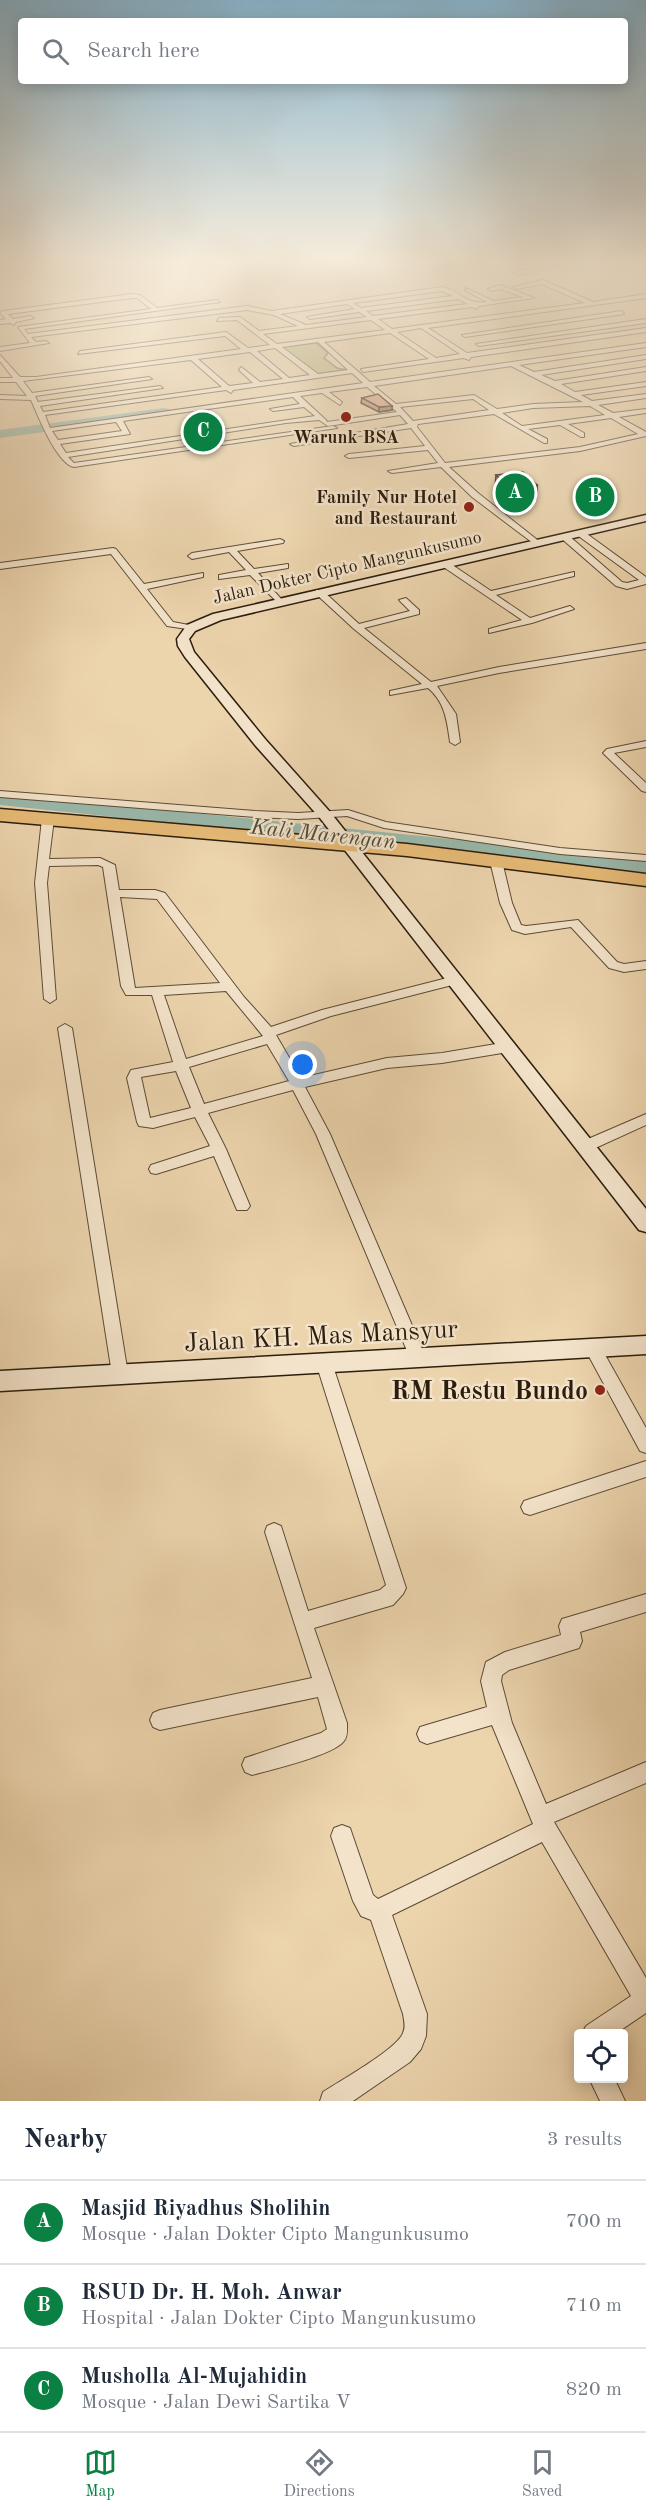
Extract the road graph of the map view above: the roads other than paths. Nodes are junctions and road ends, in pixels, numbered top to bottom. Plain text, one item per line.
1 (2, 359) edge
2 (185, 359) edge
3 (194, 359) edge
4 (261, 359) edge
5 (293, 359) edge
6 (342, 359) edge
7 (348, 359) edge
8 (442, 359) edge
9 (470, 359) edge
10 (531, 359) edge
11 (550, 359) edge
12 (636, 359) edge
13 (435, 360) joint
14 (631, 360) junction
15 (512, 364) junction
16 (135, 366) junction
17 (482, 367) junction
18 (646, 368) edge
19 (242, 369) dead end
20 (363, 370) junction
21 (354, 371) junction
22 (625, 373) junction
23 (532, 375) junction
24 (316, 376) junction
25 (149, 379) junction
26 (0, 380) edge
27 (21, 380) junction
28 (288, 380) junction
29 (371, 382) junction
30 (555, 383) junction
31 (646, 383) edge
32 (259, 384) junction
33 (160, 388) junction
34 (228, 389) junction
35 (323, 391) junction
36 (574, 394) junction
37 (294, 395) junction
38 (646, 396) edge
39 (0, 397) edge
40 (167, 397) junction
41 (33, 399) junction
42 (263, 399) junction
43 (236, 401) junction
44 (340, 403) dead end
45 (591, 404) junction
46 (305, 405) junction
47 (200, 409) junction
48 (273, 409) junction
49 (399, 409) junction
50 (178, 410) junction
51 (241, 411) dead end
52 (646, 411) edge
53 (495, 412) junction
54 (40, 414) junction
55 (150, 416) junction
56 (208, 416) dead end
57 (611, 416) junction
58 (249, 418) dead end
59 (320, 418) junction
60 (118, 420) junction
61 (286, 421) junction
62 (561, 422) junction
63 (158, 423) dead end
64 (217, 423) dead end
65 (414, 424) junction
66 (257, 425) junction
67 (330, 426) junction
68 (47, 428) junction
69 (521, 428) junction
70 (165, 430) dead end
71 (225, 430) junction
72 (127, 432) junction
73 (645, 434) edge
74 (580, 435) dead end
75 (345, 436) junction
76 (173, 438) junction
77 (56, 441) junction
78 (236, 441) junction
79 (544, 441) dead end
80 (136, 443) junction
81 (294, 444) dead end
82 (207, 445) junction
83 (431, 447) junction
84 (174, 450) junction
85 (146, 454) junction
86 (214, 454) dead end
87 (63, 455) junction
88 (349, 456) dead end
89 (183, 458) dead end
90 (152, 462) dead end
91 (443, 464) junction
92 (392, 471) dead end
93 (646, 518) edge
94 (580, 533) junction
95 (565, 537) junction
96 (280, 541) dead end
97 (537, 544) junction
98 (231, 549) junction
99 (192, 556) dead end
100 (446, 564) junction
101 (0, 566) edge
102 (285, 566) dead end
103 (251, 572) junction
104 (571, 574) dead end
105 (200, 575) dead end
106 (222, 577) dead end
107 (143, 587) junction
108 (319, 592) junction
109 (489, 594) junction
110 (403, 600) dead end
111 (279, 601) junction
112 (570, 609) dead end
113 (529, 621) junction
114 (357, 627) junction
115 (190, 628) junction
116 (492, 631) dead end
117 (646, 646) edge
118 (427, 684) junction
119 (393, 693) dead end
120 (454, 742) dead end
121 (646, 744) edge
122 (646, 789) edge
123 (0, 794) edge
124 (0, 815) edge
125 (327, 817) junction
126 (48, 819) junction
127 (345, 840) junction
128 (646, 858) edge
129 (495, 861) junction
130 (43, 863) junction
131 (646, 880) edge
132 (113, 893) junction
133 (646, 965) edge
134 (455, 980) junction
135 (230, 987) junction
136 (157, 992) junction
137 (50, 999) dead end
138 (65, 1028) dead end
139 (270, 1035) junction
140 (508, 1047) junction
141 (181, 1065) junction
142 (297, 1084) junction
143 (199, 1110) junction
144 (646, 1119) edge
145 (586, 1146) junction
146 (219, 1149) junction
147 (156, 1168) dead end
148 (242, 1206) dead end
149 (646, 1224) edge
150 (646, 1345) edge
151 (593, 1348) junction
152 (418, 1358) junction
153 (324, 1363) junction
154 (120, 1374) junction
155 (0, 1381) edge
156 (646, 1445) edge
157 (646, 1469) edge
158 (530, 1507) dead end
159 (274, 1532) dead end
160 (646, 1602) edge
161 (302, 1622) junction
162 (323, 1686) junction
163 (497, 1714) junction
164 (159, 1720) dead end
165 (427, 1734) dead end
166 (252, 1765) dead end
167 (646, 1772) edge
168 (544, 1823) junction
169 (342, 1836) dead end
170 (379, 1910) junction
171 (646, 1999) edge
172 (601, 2029) edge
173 (603, 2083) edge
174 (332, 2101) edge
175 (613, 2101) edge

1 - 27 street
2 - 16 street
3 - 34 street
4 - 28 street
5 - 24 street
6 - 21 street
7 - 20 street
8 - 13 street
9 - 17 street
10 - 17 street
11 - 15 street
12 - 14 street
13 - 20 street
14 - 18 street
14 - 23 street
15 - 17 street
15 - 23 street
16 - 25 street
16 - 27 street
17 - 29 street
18 - 22 street
19 - 32 street
20 - 29 street
21 - 24 street
21 - 29 street
22 - 30 street
22 - 31 street
23 - 30 street
24 - 28 street
25 - 33 street
25 - 41 street
26 - 27 street
27 - 41 street
28 - 32 street
29 - 35 street
29 - 43 street
29 - 49 street
30 - 36 street
31 - 36 street
32 - 34 street
33 - 40 street
33 - 41 street
34 - 40 street
34 - 43 street
35 - 37 street
35 - 44 street
36 - 45 street
37 - 42 street
37 - 46 street
38 - 45 street
39 - 41 street
40 - 50 street
40 - 54 street
41 - 54 street
42 - 43 street
42 - 48 street
43 - 47 street
43 - 50 street
43 - 51 street
45 - 53 street
45 - 57 street
46 - 48 street
46 - 59 street
47 - 50 street
47 - 56 street
48 - 61 street
49 - 53 street
49 - 65 street
49 - 67 street
50 - 55 street
50 - 68 street
52 - 57 street
53 - 65 street
53 - 69 street
54 - 68 street
55 - 60 street
55 - 63 street
57 - 62 street
57 - 73 street
58 - 66 street
59 - 61 street
59 - 67 street
60 - 68 street
60 - 72 street
61 - 66 street
62 - 69 street
62 - 74 street
64 - 71 street
65 - 75 street
65 - 83 street
66 - 71 street
67 - 75 street
67 - 78 street
68 - 77 street
69 - 79 street
70 - 76 street
71 - 76 street
71 - 78 street
72 - 77 street
72 - 80 street
73 - 91 street
75 - 81 street
76 - 80 street
77 - 87 street
78 - 82 street
80 - 85 street
80 - 87 street
82 - 84 street
82 - 86 street
83 - 88 street
83 - 91 street
84 - 85 street
84 - 89 street
85 - 87 street
85 - 90 street
91 - 92 street
91 - 97 street
93 - 94 street, Jalan Dokter Cipto Mangunkusumo
94 - 95 street, Jalan Dokter Cipto Mangunkusumo
94 - 95 street
95 - 97 street, Jalan Dokter Cipto Mangunkusumo
96 - 98 street
97 - 100 street, Jalan Dokter Cipto Mangunkusumo
98 - 99 street
98 - 103 street
100 - 108 street, Jalan Dokter Cipto Mangunkusumo
100 - 109 street
101 - 107 street
102 - 103 street
103 - 106 street
103 - 111 street
104 - 109 street
105 - 107 street
107 - 115 street
108 - 111 street, Jalan Dokter Cipto Mangunkusumo
108 - 114 street
109 - 113 street
110 - 114 street
111 - 115 street, Jalan Dokter Cipto Mangunkusumo
112 - 113 street
113 - 116 street
114 - 118 street
115 - 125 street
117 - 118 street
118 - 119 street
118 - 120 street
121 - 122 street
123 - 125 street
124 - 126 highway
125 - 127 street
125 - 128 street
126 - 127 highway
126 - 130 street
127 - 129 highway
127 - 134 street
129 - 131 highway
129 - 133 street
130 - 132 street
130 - 137 street
132 - 135 street
132 - 136 street
134 - 139 street
134 - 140 street
135 - 136 street
135 - 139 street
136 - 141 street
138 - 154 street
139 - 141 street
139 - 142 street
140 - 142 street
140 - 145 street
141 - 143 street
141 - 143 street
142 - 143 street
142 - 152 street
143 - 146 street
144 - 145 street
145 - 149 street
146 - 147 street
146 - 148 street
150 - 151 street, Jalan KH. Mas Mansyur
151 - 152 street, Jalan KH. Mas Mansyur
151 - 156 street
152 - 153 street, Jalan KH. Mas Mansyur
153 - 154 street, Jalan KH. Mas Mansyur
153 - 161 street
154 - 155 street, Jalan KH. Mas Mansyur
157 - 158 street
159 - 161 street
160 - 163 street
161 - 162 street
162 - 164 street
162 - 166 street
163 - 165 street
163 - 168 street
167 - 168 street
168 - 170 street
168 - 171 street
169 - 170 street
170 - 174 street
171 - 172 street
173 - 175 street

